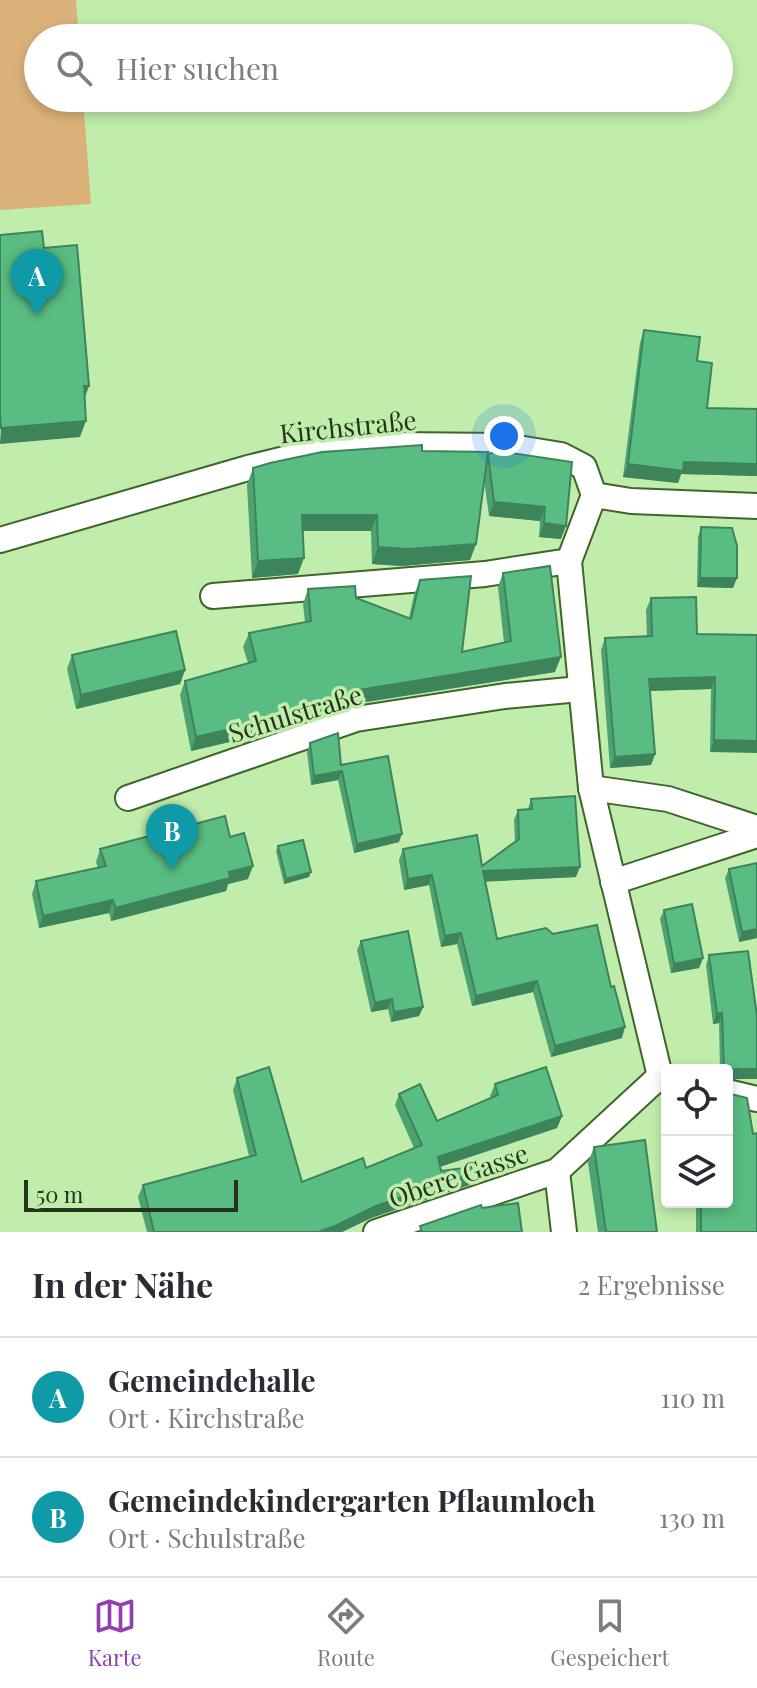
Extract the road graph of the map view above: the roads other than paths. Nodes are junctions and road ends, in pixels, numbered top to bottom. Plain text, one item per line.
1 (594, 495) junction
2 (757, 506) edge
3 (0, 540) edge
4 (569, 561) junction
5 (213, 596) dead end
6 (580, 689) junction
7 (591, 788) junction
8 (128, 798) dead end
9 (757, 828) edge
10 (757, 835) edge
11 (613, 882) junction
12 (661, 1066) edge
13 (661, 1080) edge
14 (733, 1093) edge
15 (757, 1099) edge
16 (557, 1171) junction
17 (376, 1232) edge
18 (564, 1232) edge

1 - 2 street
1 - 3 street, Kirchstraße
1 - 4 street
4 - 5 street
4 - 6 street
6 - 7 street
6 - 8 street, Schulstraße
7 - 9 street
7 - 11 street
10 - 11 street
11 - 12 street
13 - 16 street, Obere Gasse
14 - 15 street
16 - 17 street, Obere Gasse
16 - 18 street, Obere Gasse

